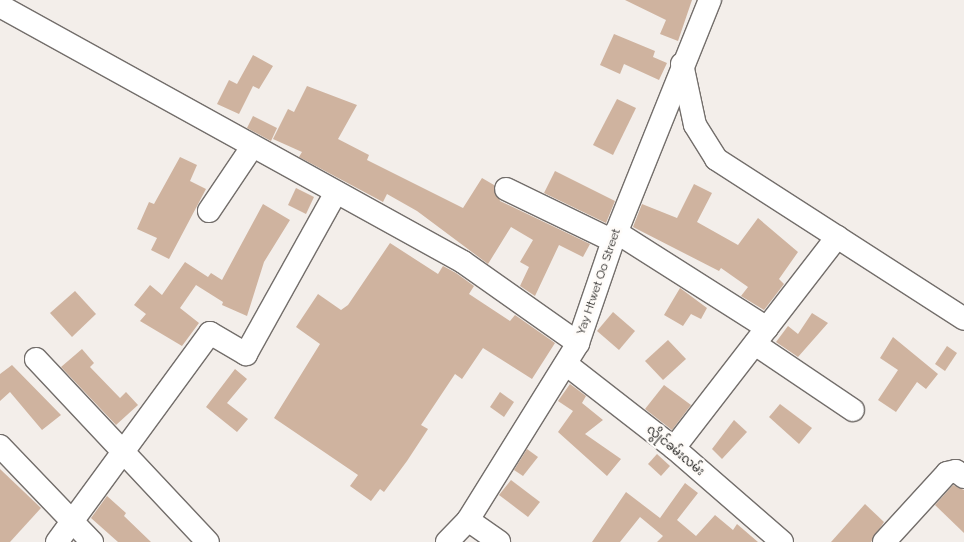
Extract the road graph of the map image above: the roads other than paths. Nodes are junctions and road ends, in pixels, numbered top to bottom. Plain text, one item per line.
1 (710, 0) edge
2 (0, 6) edge
3 (682, 64) junction
4 (252, 147) junction
5 (506, 188) dead end
6 (336, 192) junction
7 (210, 211) dead end
8 (615, 236) junction
9 (837, 237) junction
10 (964, 319) edge
11 (761, 336) junction
12 (578, 343) junction
13 (36, 359) dead end
14 (566, 364) junction
15 (853, 410) dead end
16 (0, 446) edge
17 (674, 448) junction
18 (124, 453) junction
19 (964, 477) edge
20 (468, 520) junction
21 (72, 521) junction
22 (57, 542) edge
23 (92, 542) edge
24 (208, 542) edge
25 (447, 542) edge
26 (499, 542) edge
27 (782, 542) edge
28 (884, 542) edge

1 - 3 street, Yay Htwet Oo Street
2 - 4 street
3 - 8 street, Yay Htwet Oo Street
3 - 9 street
4 - 6 street
4 - 7 street
5 - 8 street
6 - 12 street
6 - 18 street
8 - 11 street
8 - 12 street, Yay Htwet Oo Street
9 - 10 street
9 - 11 street
11 - 15 street
11 - 17 street
12 - 14 street, Yay Htwet Oo Street
13 - 18 street
14 - 17 street, လွိုင်ခမ်းလမ်း
14 - 20 street, Yay Htwet Oo Street
16 - 21 street
17 - 27 street, လွိုင်ခမ်းလမ်း
18 - 21 street
18 - 24 street
19 - 28 street
20 - 25 street, Yay Htwet Oo Street
20 - 26 street
21 - 22 street
21 - 23 street

